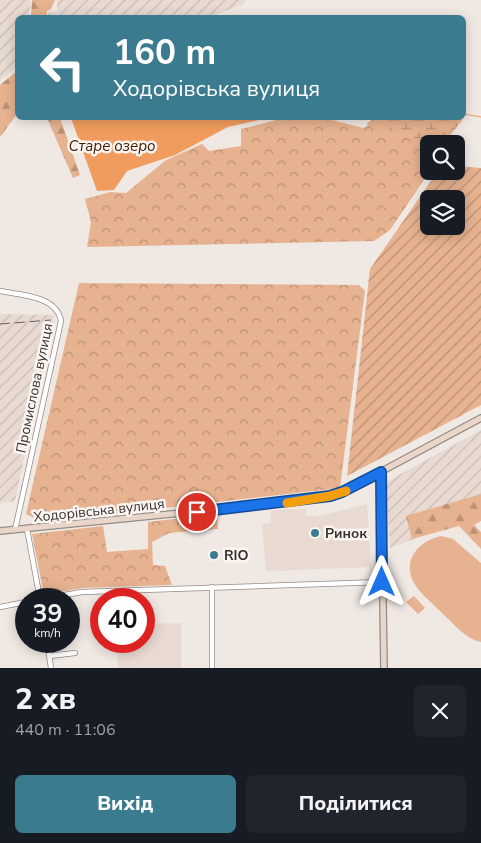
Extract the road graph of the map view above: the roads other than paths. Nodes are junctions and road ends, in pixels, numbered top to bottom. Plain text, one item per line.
1 (0, 291) edge
2 (481, 418) edge
3 (381, 472) junction
4 (15, 530) junction
5 (27, 530) junction
6 (0, 531) edge
7 (382, 582) junction
8 (39, 588) edge
9 (212, 588) junction
10 (80, 592) edge
11 (15, 604) edge
12 (0, 607) edge
13 (49, 653) edge
14 (75, 653) dead end
15 (49, 656) junction
16 (51, 668) edge
17 (212, 668) edge
18 (384, 668) edge

1 - 4 street, Промислова вулиця
2 - 3 main road, Ходорівська вулиця
3 - 5 main road, Ходорівська вулиця
3 - 7 main road
4 - 5 main road, Ходорівська вулиця
4 - 6 main road, Ходорівська вулиця
5 - 8 street
7 - 9 street
7 - 18 main road
9 - 10 street
9 - 17 street
11 - 12 street
13 - 15 street
14 - 15 street
15 - 16 street

